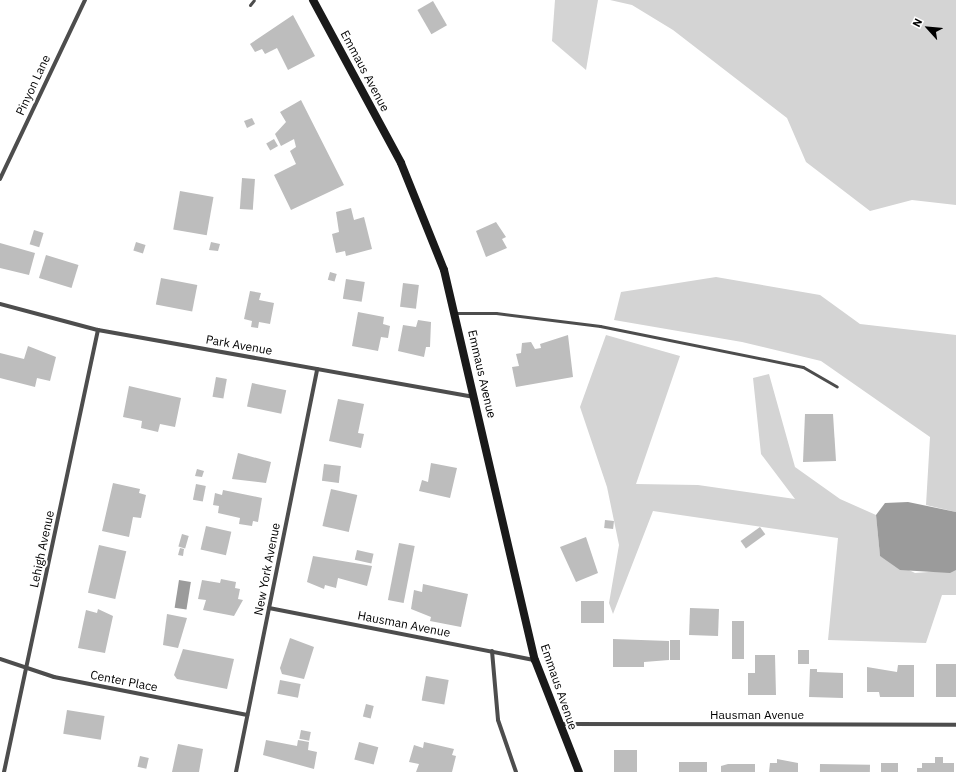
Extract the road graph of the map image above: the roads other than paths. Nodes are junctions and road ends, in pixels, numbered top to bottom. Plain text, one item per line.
1 (84, 0) edge
2 (254, 0) edge
3 (313, 0) edge
4 (250, 5) dead end
5 (0, 179) edge
6 (0, 304) edge
7 (456, 313) junction
8 (98, 330) junction
9 (317, 369) junction
10 (837, 387) dead end
11 (476, 397) junction
12 (269, 608) junction
13 (492, 651) junction
14 (0, 658) edge
15 (535, 660) junction
16 (27, 668) junction
17 (247, 715) junction
18 (557, 724) junction
19 (956, 725) edge
20 (4, 772) edge
21 (236, 772) edge
22 (516, 772) edge
23 (579, 772) edge

1 - 5 street, Pinyon Lane
2 - 4 lane
3 - 7 main road, Emmaus Avenue
6 - 8 street, Park Avenue
7 - 10 lane
7 - 11 main road, Emmaus Avenue
8 - 9 street, Park Avenue
8 - 16 street, Lehigh Avenue
9 - 11 street, Park Avenue
9 - 12 street, New York Avenue
11 - 15 main road, Emmaus Avenue
12 - 13 street, Hausman Avenue
12 - 17 street, New York Avenue
13 - 15 street, Hausman Avenue
13 - 22 street
14 - 16 street, Center Place
15 - 18 main road, Emmaus Avenue
16 - 17 street, Center Place
16 - 20 street, Lehigh Avenue
17 - 21 street, New York Avenue
18 - 19 street, Hausman Avenue
18 - 23 main road, Emmaus Avenue

